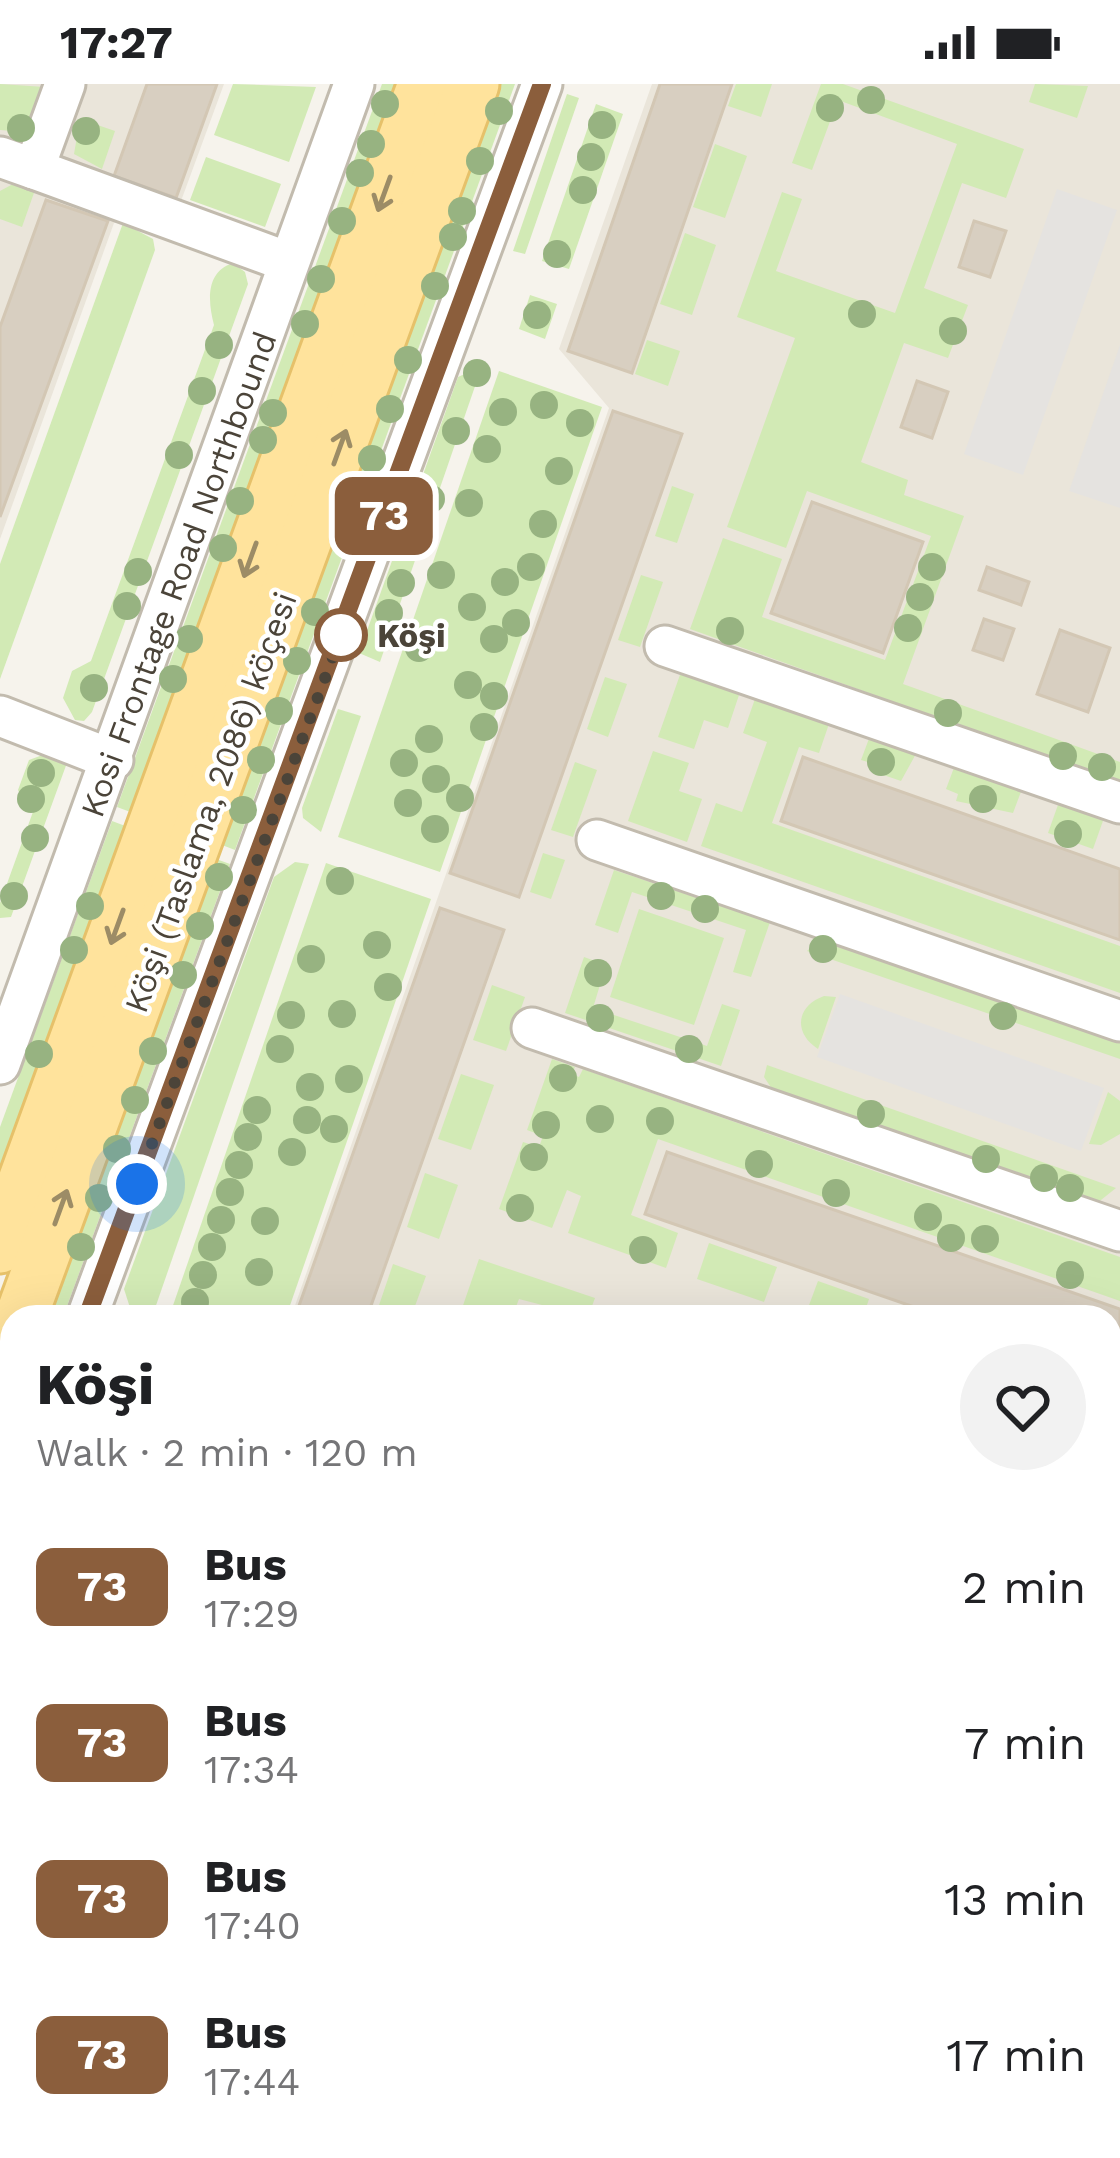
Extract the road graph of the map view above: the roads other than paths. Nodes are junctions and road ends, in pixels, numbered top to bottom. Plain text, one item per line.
1 (65, 84) edge
2 (354, 84) edge
3 (424, 84) edge
4 (472, 84) edge
5 (542, 84) edge
6 (17, 163) edge
7 (289, 262) junction
8 (665, 646) dead end
9 (0, 716) edge
10 (113, 760) junction
11 (1120, 803) edge
12 (597, 840) dead end
13 (1120, 1021) edge
14 (532, 1028) dead end
15 (0, 1064) edge
16 (1120, 1231) edge
17 (0, 1247) edge
18 (25, 1305) edge
19 (91, 1305) edge

1 - 6 street
2 - 7 street, Kosi Frontage Road Northbound
3 -> 17 main road, Köşi (Taslama, 2086) köçesi
18 -> 4 main road, Köşi (Taslama, 2086) köçesi
5 - 19 street
6 - 7 street
7 - 10 street, Kosi Frontage Road Northbound
8 - 11 street
9 - 10 street
10 - 15 street, Kosi Frontage Road Northbound
12 - 13 street
14 - 16 street

